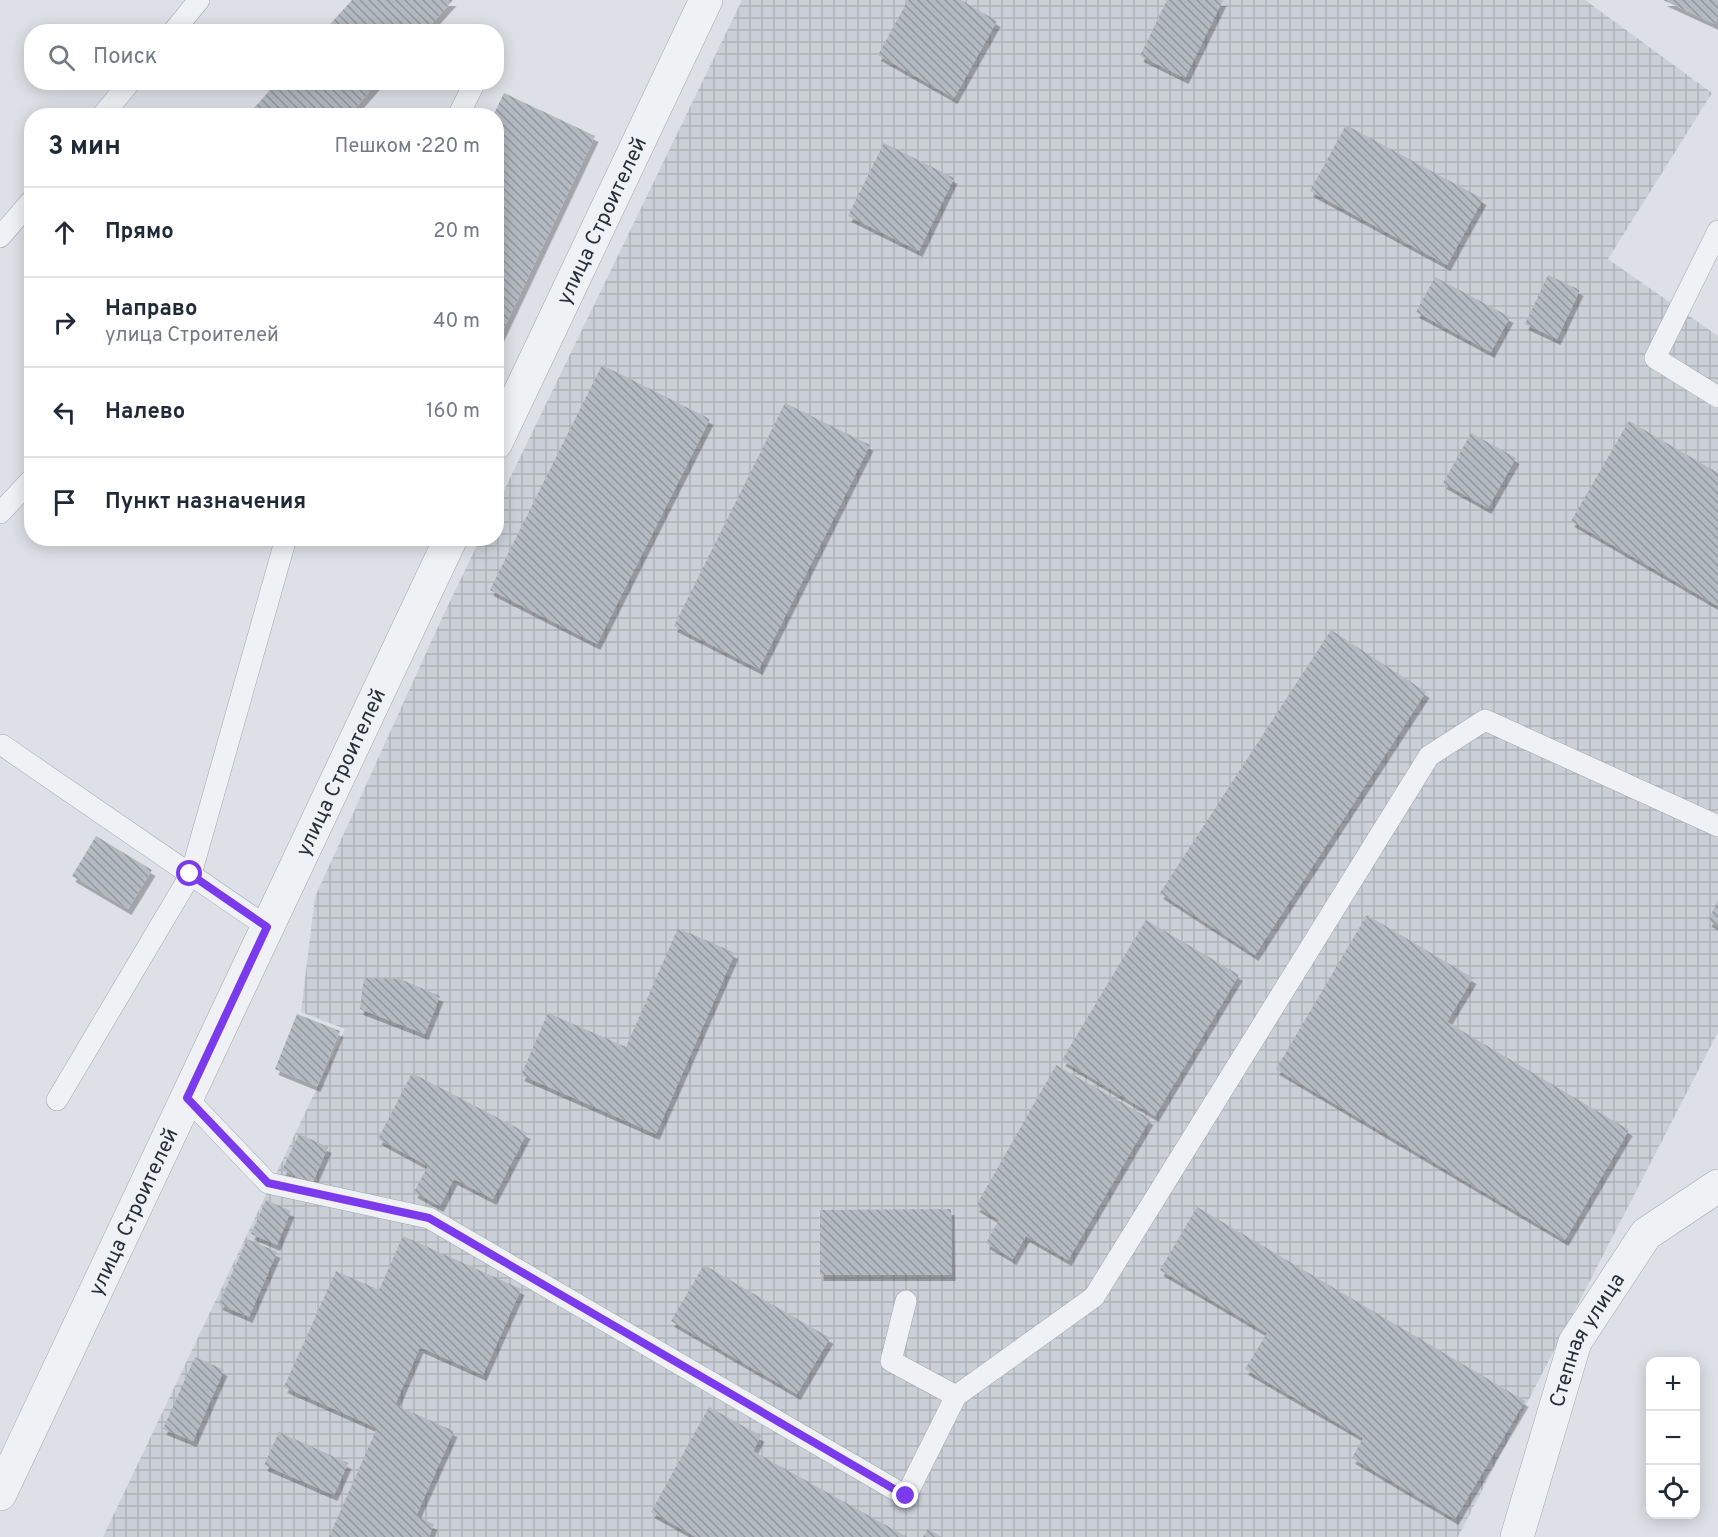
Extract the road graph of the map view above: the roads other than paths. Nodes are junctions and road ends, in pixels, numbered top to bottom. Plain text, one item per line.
1 (199, 0) edge
2 (706, 0) edge
3 (180, 24) edge
4 (123, 90) edge
5 (471, 90) edge
6 (109, 108) edge
7 (462, 108) edge
8 (24, 209) edge
9 (1718, 231) edge
10 (0, 237) edge
11 (1718, 398) edge
12 (504, 426) edge
13 (24, 488) edge
14 (0, 513) edge
15 (284, 546) edge
16 (447, 546) edge
17 (2, 745) dead end
18 (1718, 826) edge
19 (190, 874) junction
20 (267, 927) junction
21 (187, 1098) junction
22 (57, 1100) dead end
23 (1717, 1188) edge
24 (906, 1301) dead end
25 (956, 1396) junction
26 (0, 1494) edge
27 (1518, 1537) edge

1 - 3 lane
2 - 12 street, улица Строителей
4 - 6 lane
5 - 7 lane
8 - 10 lane
9 - 11 lane
13 - 14 lane
15 - 19 lane
16 - 20 street, улица Строителей
17 - 19 lane
18 - 25 lane
19 - 20 lane
19 - 22 lane
20 - 21 street, улица Строителей
21 - 25 lane
21 - 26 street, улица Строителей
23 - 27 street, Степная улица
24 - 25 lane

